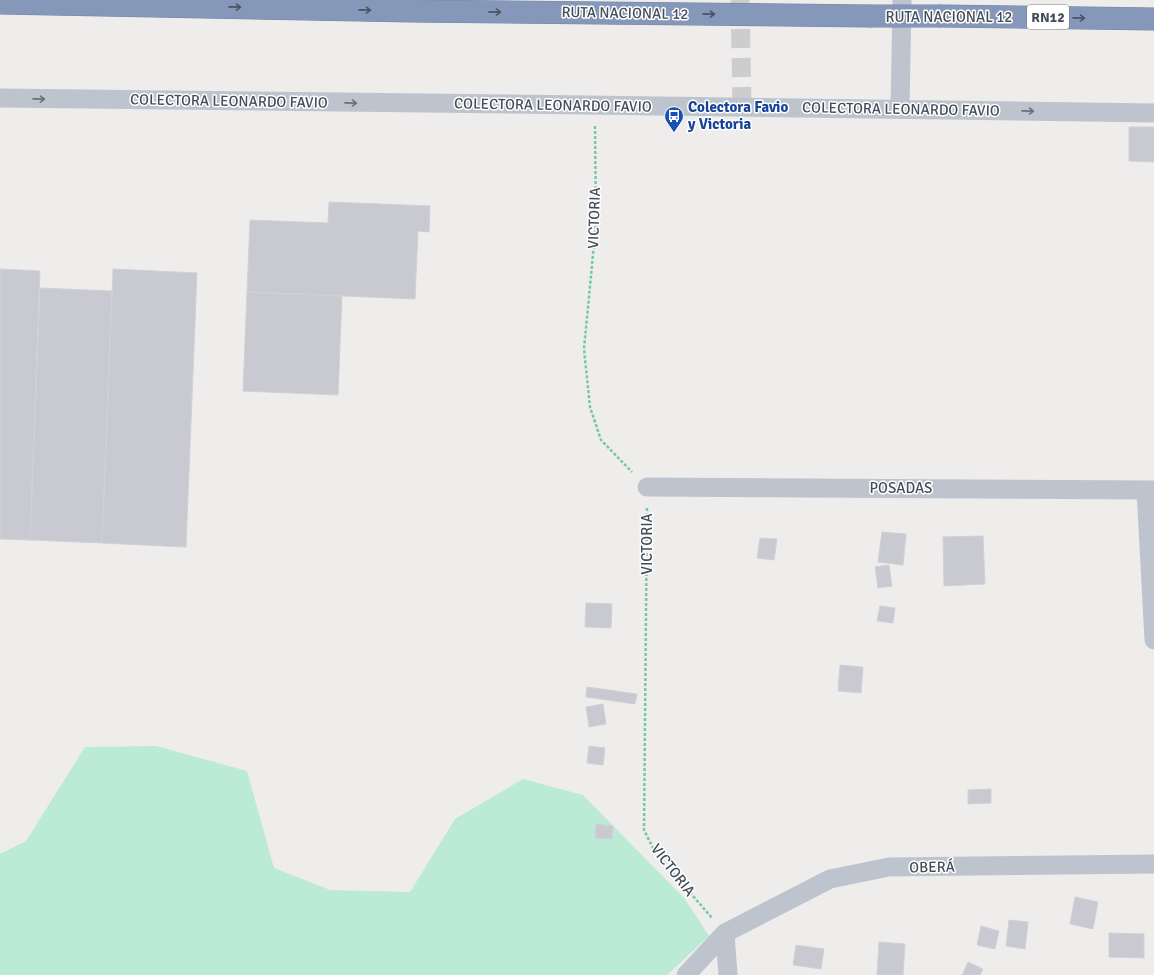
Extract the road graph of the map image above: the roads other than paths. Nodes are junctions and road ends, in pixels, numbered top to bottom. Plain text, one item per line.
1 (902, 0) edge
2 (0, 3) edge
3 (1154, 19) edge
4 (0, 98) edge
5 (900, 108) junction
6 (1154, 113) edge
7 (648, 487) road end
8 (1150, 490) edge
9 (1154, 640) edge
10 (1154, 864) edge
11 (726, 933) junction
12 (686, 975) edge
13 (728, 975) edge

1 - 5 street
2 -> 3 highway, RUTA NACIONAL 12 / RN12, bridge
4 -> 5 street, COLECTORA LEONARDO FAVIO
5 -> 6 street, COLECTORA LEONARDO FAVIO
7 - 8 street, POSADAS
8 - 9 street
10 - 11 street, OBERÁ
11 - 12 street, OBERÁ
11 - 13 street

